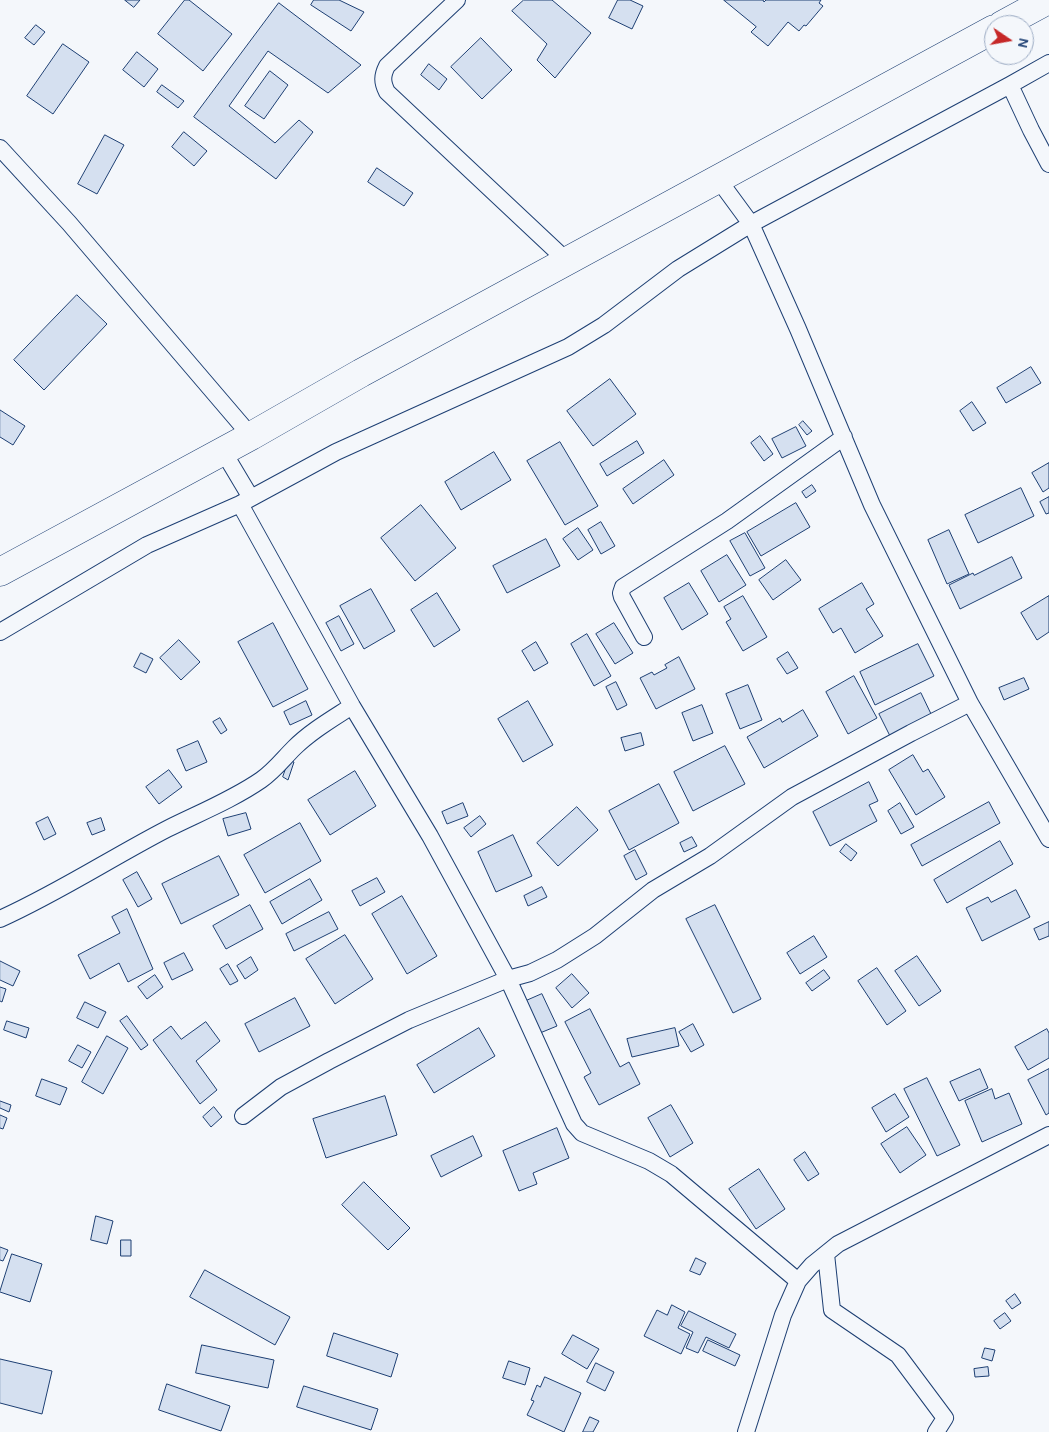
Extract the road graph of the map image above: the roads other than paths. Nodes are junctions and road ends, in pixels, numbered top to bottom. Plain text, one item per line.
1 (457, 0) edge
2 (1048, 0) edge
3 (1020, 15) edge
4 (984, 34) edge
5 (1049, 64) edge
6 (1010, 86) junction
7 (0, 148) edge
8 (1049, 164) edge
9 (718, 179) junction
10 (751, 224) junction
11 (567, 261) junction
12 (251, 436) junction
13 (844, 437) junction
14 (223, 451) junction
15 (246, 501) junction
16 (0, 572) edge
17 (0, 632) edge
18 (644, 638) dead end
19 (970, 703) junction
20 (352, 706) junction
21 (1049, 839) edge
22 (0, 919) edge
23 (508, 979) junction
24 (244, 1116) dead end
25 (1049, 1135) edge
26 (826, 1254) junction
27 (798, 1281) junction
28 (746, 1432) edge
29 (936, 1432) edge

1 - 11 street
2 - 3 highway
4 - 9 highway
5 - 6 street
6 - 8 street
6 - 10 street
7 - 12 street
9 - 10 street
9 - 11 highway
10 - 13 street
10 - 15 street
11 - 12 highway
12 - 14 highway
13 - 18 street
13 - 19 street
14 - 15 street
14 - 16 highway
15 - 17 street
15 - 20 street
19 - 21 street
19 - 23 street
20 - 22 street
20 - 23 street
23 - 24 street
23 - 27 street
25 - 26 street
26 - 27 street
26 - 29 street
27 - 28 street

